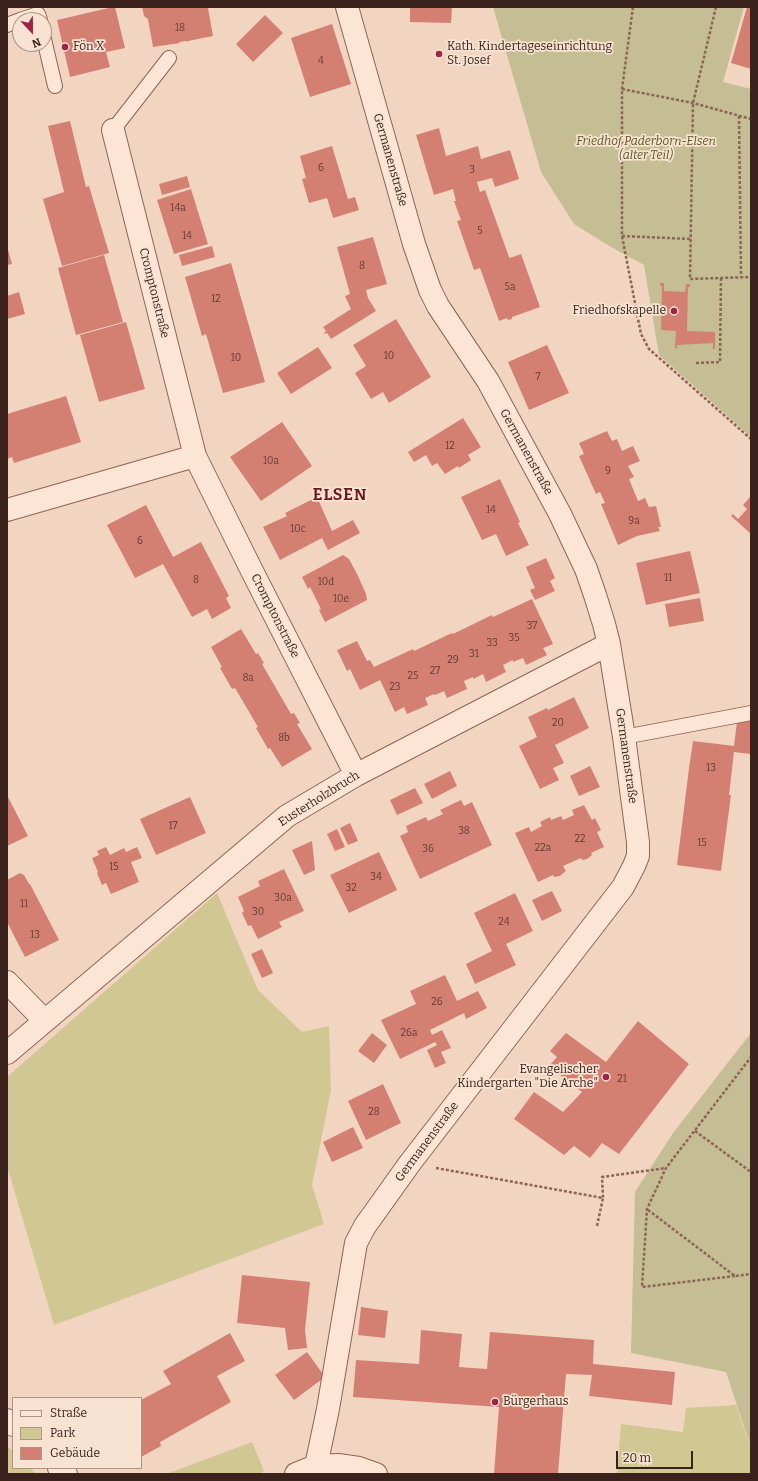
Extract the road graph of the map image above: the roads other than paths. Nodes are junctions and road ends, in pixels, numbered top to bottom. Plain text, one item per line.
1 (347, 7) edge
2 (47, 52) edge
3 (169, 58) dead end
4 (55, 86) dead end
5 (113, 130) joint
6 (196, 456) junction
7 (7, 510) edge
8 (608, 644) junction
9 (751, 713) edge
10 (624, 737) junction
11 (356, 775) junction
12 (7, 982) edge
13 (44, 1020) junction
14 (7, 1053) edge
15 (316, 1466) junction
16 (296, 1474) edge
17 (376, 1474) edge

1 - 8 street, Germanenstraße
2 - 4 lane
3 - 5 lane
5 - 6 street, Cromptonstraße
6 - 7 street
6 - 11 street, Cromptonstraße
8 - 10 street, Germanenstraße
8 - 11 street, Eusterholzbruch
9 - 10 lane
10 - 15 street, Germanenstraße
11 - 13 street, Eusterholzbruch
12 - 13 street
13 - 14 street, Eusterholzbruch
15 - 16 street
15 - 17 street

